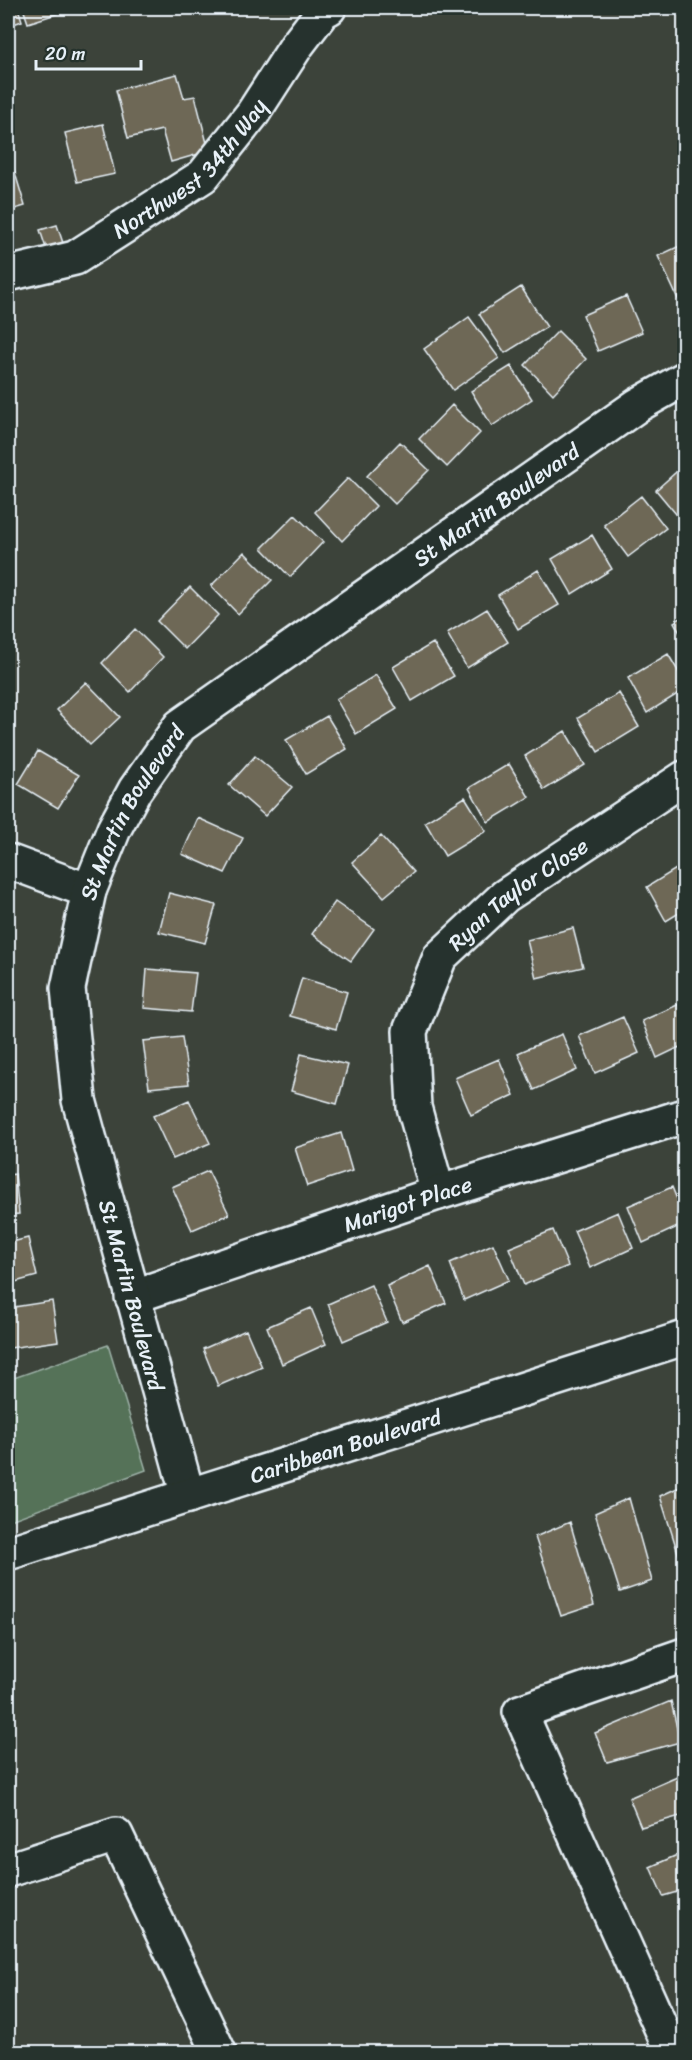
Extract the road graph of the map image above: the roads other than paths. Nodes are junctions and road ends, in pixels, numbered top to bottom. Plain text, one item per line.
1 (329, 8) edge
2 (8, 274) edge
3 (684, 379) edge
4 (684, 778) edge
5 (8, 861) edge
6 (89, 891) junction
7 (684, 1116) edge
8 (438, 1193) junction
9 (132, 1298) junction
10 (684, 1338) edge
11 (188, 1496) junction
12 (8, 1554) edge
13 (684, 1655) edge
14 (8, 1870) edge
15 (219, 2052) edge
16 (672, 2052) edge

1 - 2 street, Northwest 34th Way
3 - 6 street, St Martin Boulevard
4 - 8 street, Ryan Taylor Close
5 - 6 street
6 - 9 street, St Martin Boulevard
7 - 8 street, Marigot Place
8 - 9 street, Marigot Place
9 - 11 street, St Martin Boulevard
10 - 11 street, Caribbean Boulevard
11 - 12 street, Caribbean Boulevard
13 - 16 street
14 - 15 street

